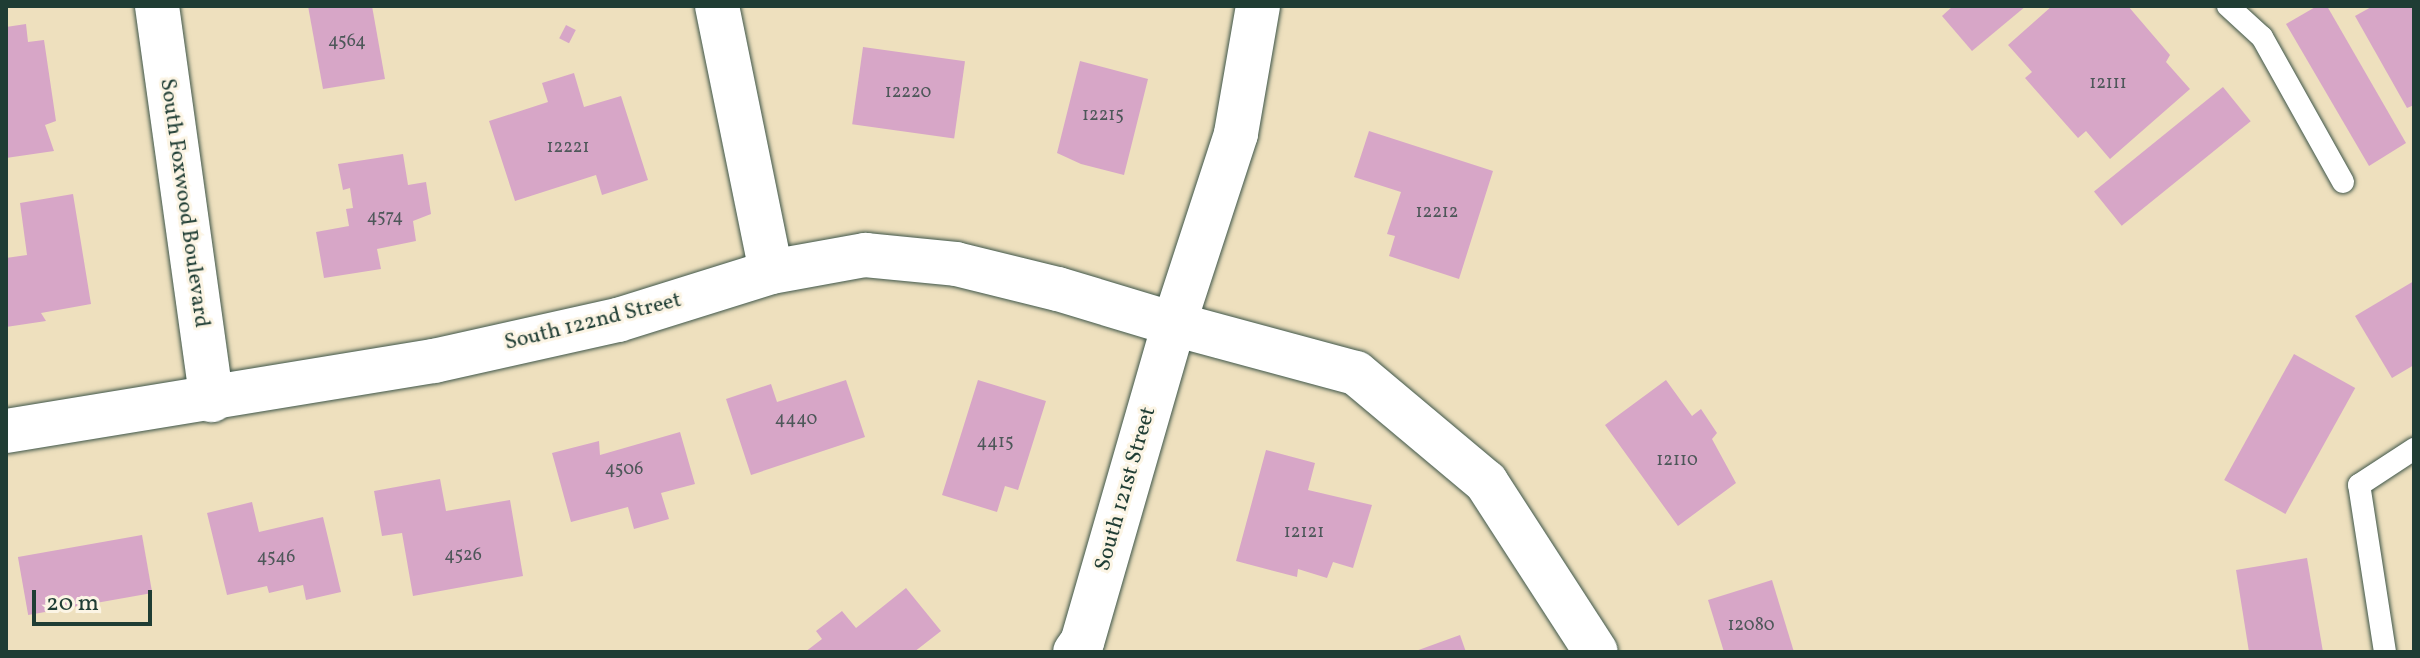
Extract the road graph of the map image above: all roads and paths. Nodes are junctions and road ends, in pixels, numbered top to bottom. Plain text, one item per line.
1 (157, 6) edge
2 (717, 6) edge
3 (1258, 6) edge
4 (2228, 6) edge
5 (2343, 182) dead end
6 (771, 272) junction
7 (1174, 324) junction
8 (212, 400) junction
9 (6, 431) edge
10 (2414, 449) edge
11 (1075, 652) edge
12 (1596, 652) edge
13 (2385, 652) edge

1 - 8 street, South Foxwood Boulevard
2 - 6 street
3 - 7 street, South 121st Street
4 - 5 lane
6 - 7 street, South 122nd Street
6 - 8 street, South 122nd Street
7 - 11 street, South 121st Street
7 - 12 street, South 122nd Street
8 - 9 street, South 122nd Street
10 - 13 lane

